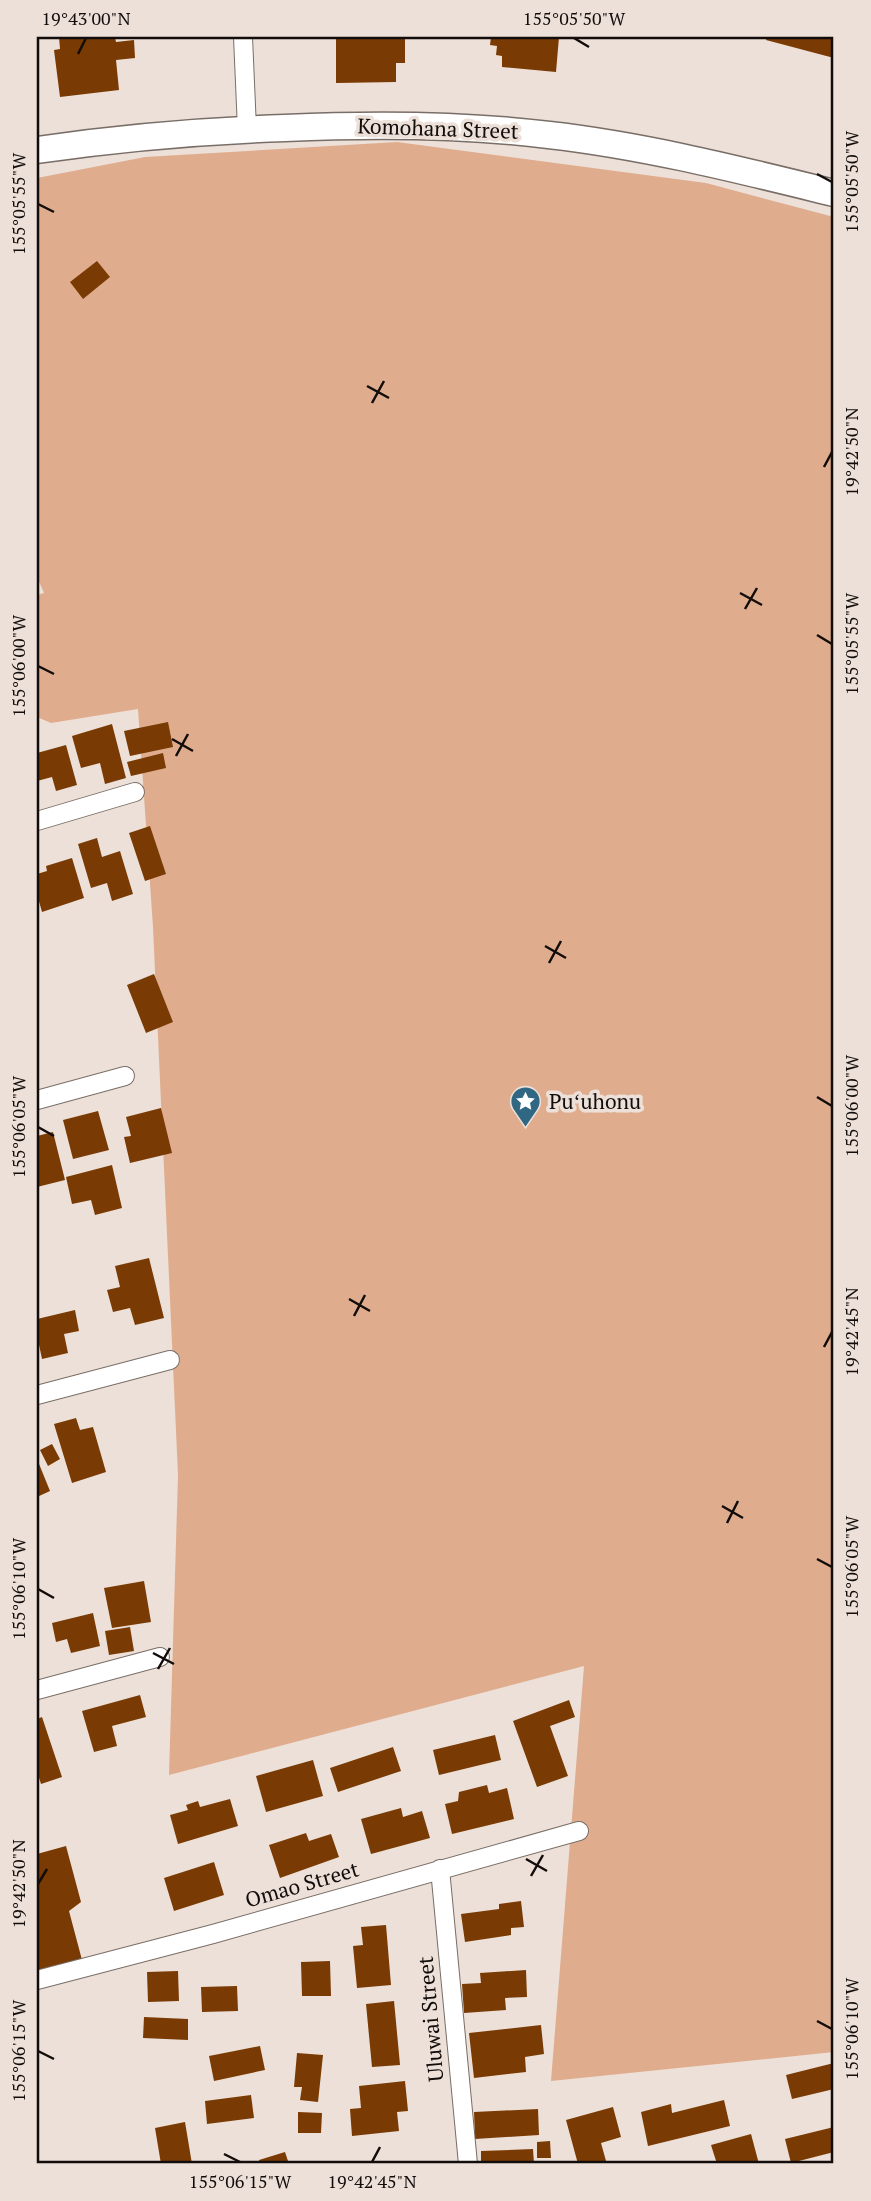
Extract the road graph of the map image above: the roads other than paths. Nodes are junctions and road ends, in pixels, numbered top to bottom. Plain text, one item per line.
1 (243, 37) edge
2 (247, 129) junction
3 (37, 150) edge
4 (834, 193) edge
5 (135, 792) dead end
6 (37, 821) edge
7 (125, 1076) dead end
8 (37, 1100) edge
9 (170, 1360) dead end
10 (37, 1395) edge
11 (160, 1657) dead end
12 (37, 1690) edge
13 (579, 1831) dead end
14 (440, 1869) junction
15 (37, 1980) edge
16 (468, 2164) edge

1 - 2 street
2 - 3 main road, Komohana Street
2 - 4 main road, Komohana Street
5 - 6 street
7 - 8 street
9 - 10 street
11 - 12 street
13 - 14 street, Omao Street
14 - 15 street, Omao Street
14 - 16 street, Uluwai Street

